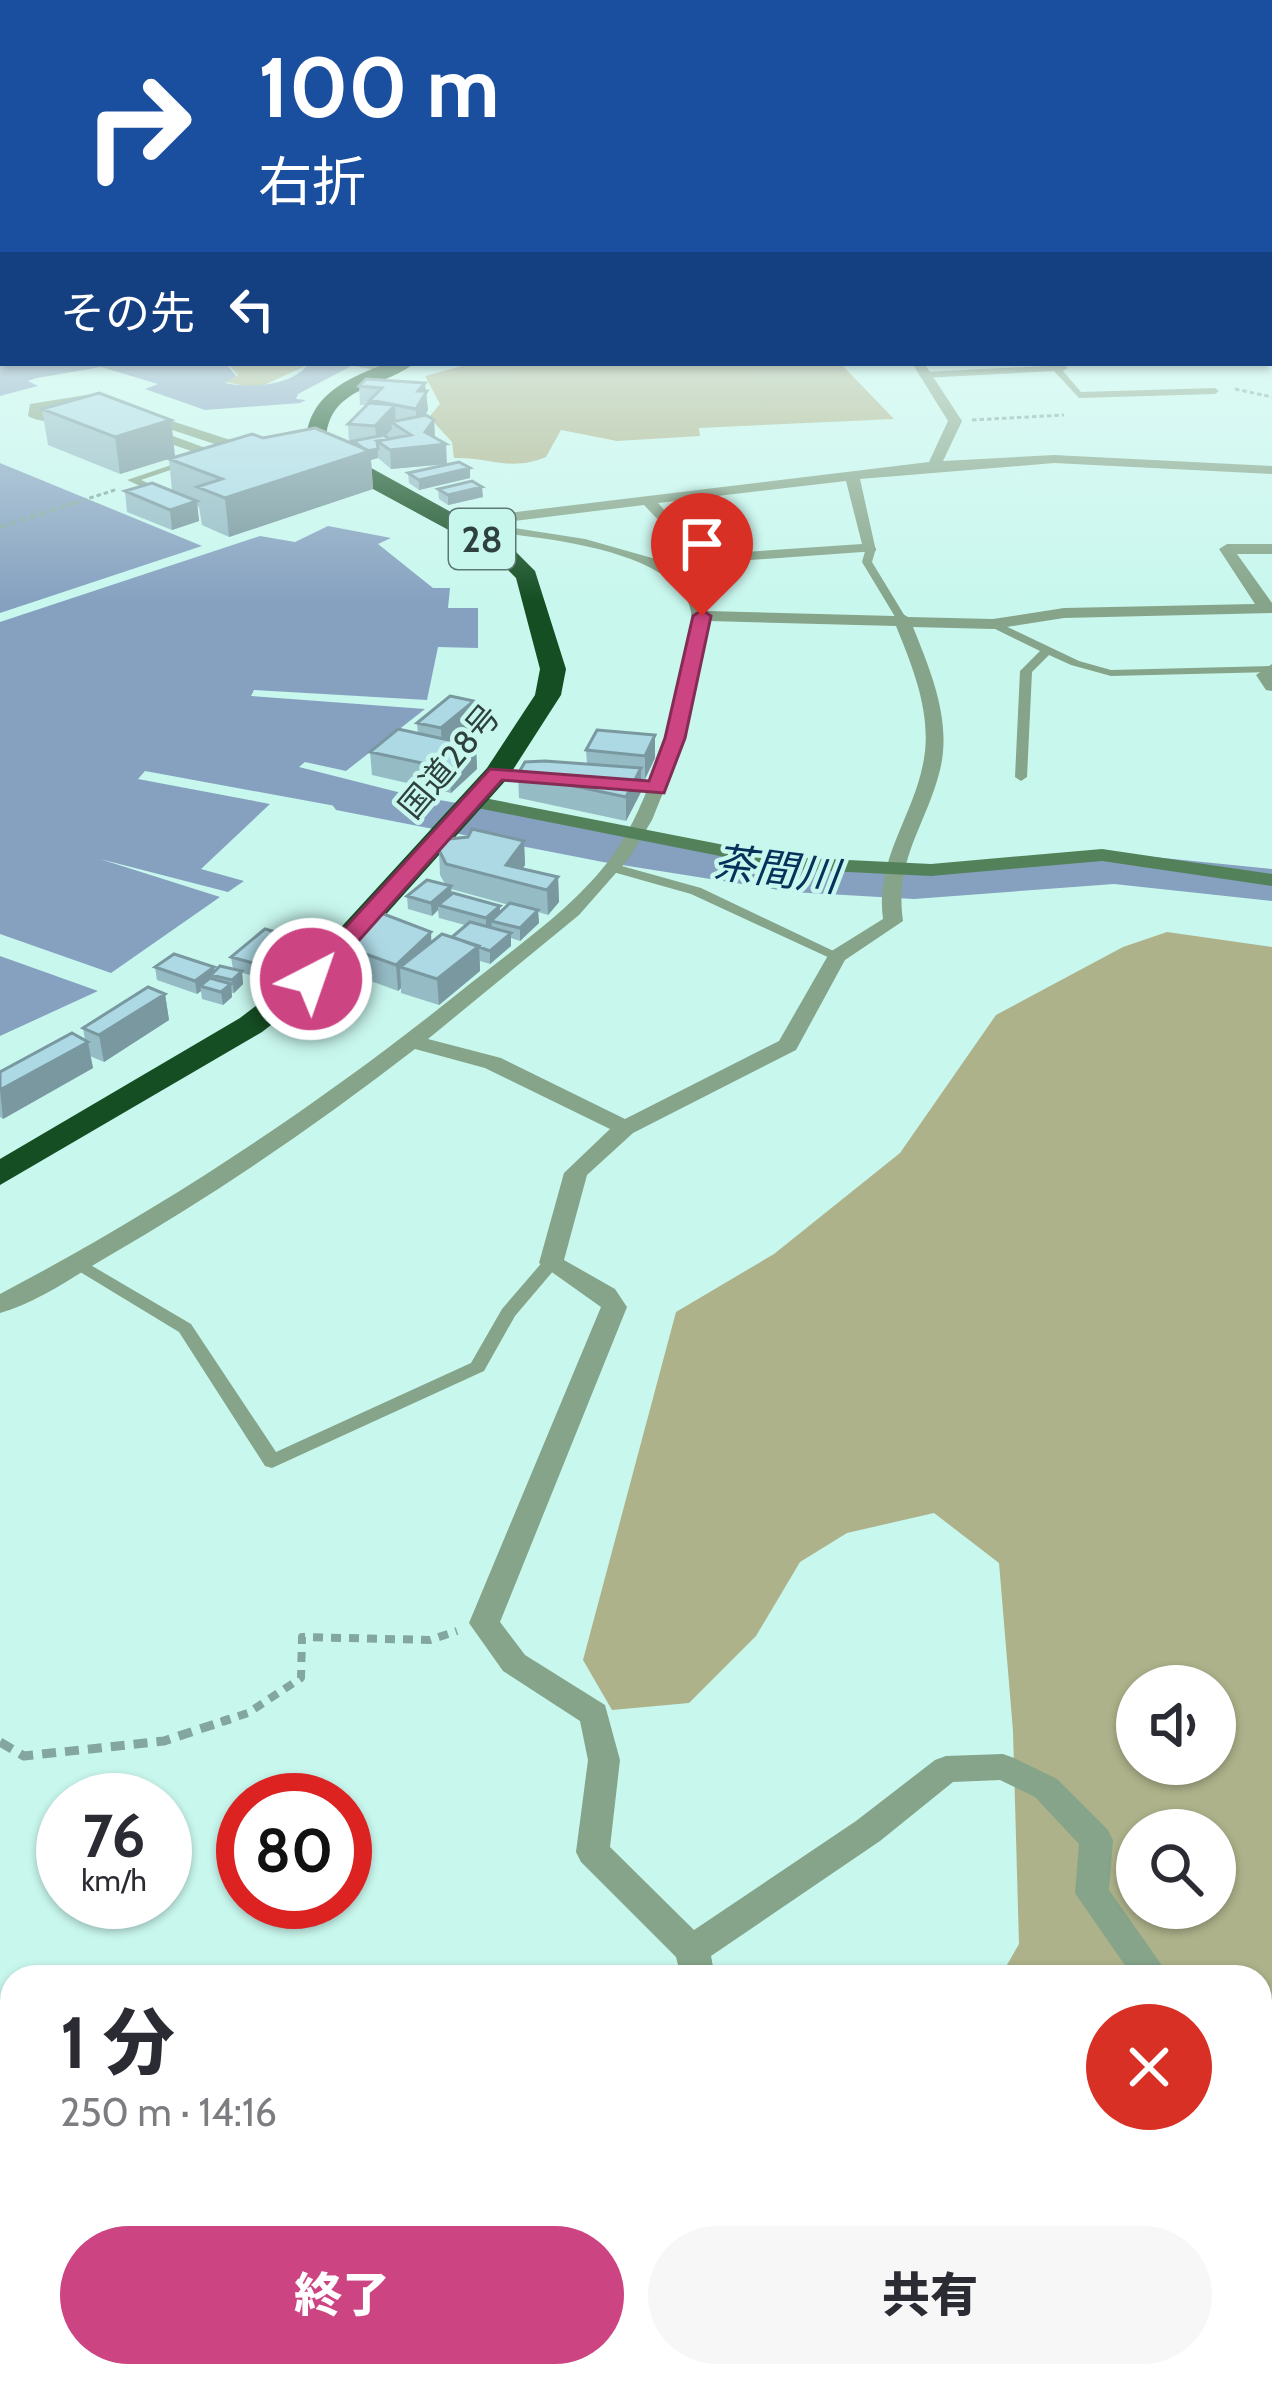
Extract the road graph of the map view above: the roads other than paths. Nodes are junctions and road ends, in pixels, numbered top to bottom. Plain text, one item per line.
1 (368, 378) edge
2 (929, 378) edge
3 (1069, 378) edge
4 (1215, 391) road end
5 (109, 417) edge
6 (128, 424) edge
7 (211, 456) junction
8 (934, 466) junction
9 (1272, 470) edge
10 (852, 476) junction
11 (183, 487) edge
12 (647, 500) junction
13 (456, 523) junction
14 (871, 548) junction
15 (1272, 549) edge
16 (680, 561) junction
17 (649, 562) junction
18 (1268, 607) edge
19 (702, 616) junction
20 (902, 618) junction
21 (993, 624) junction
22 (1047, 650) junction
23 (1272, 669) edge
24 (1272, 686) edge
25 (1021, 777) dead end
26 (634, 786) edge
27 (657, 788) junction
28 (459, 812) junction
29 (624, 851) junction
30 (1272, 880) edge
31 (888, 881) junction
32 (837, 956) junction
33 (414, 1042) junction
34 (625, 1128) junction
35 (0, 1174) edge
36 (550, 1263) junction
37 (76, 1264) junction
38 (0, 1305) edge
39 (695, 1963) edge
40 (1145, 1965) edge

1 - 13 highway, 国道28号 / 28
2 - 8 street
3 - 4 lane
5 - 7 street
6 - 7 street
7 - 11 lane
8 - 9 street
8 - 10 street
10 - 12 street
10 - 14 street
12 - 13 street
12 - 16 street
13 - 17 street
13 - 28 highway, 国道28号 / 28
14 - 16 street
14 - 20 lane
15 - 18 street
16 - 17 street
17 - 19 street
18 - 21 street
19 - 20 street
19 - 27 street
20 - 21 street
20 - 31 street
21 - 22 lane
22 - 23 lane
22 - 25 lane
23 - 24 street
26 - 27 street
27 - 29 street
28 - 29 street
28 - 35 highway, 国道28号 / 28
29 - 31 street
29 - 32 lane
29 - 33 street
30 - 31 street
31 - 32 street
32 - 34 street
33 - 34 street
33 - 37 street
34 - 36 street
36 - 37 lane
36 - 39 street
37 - 38 street
39 - 40 street

